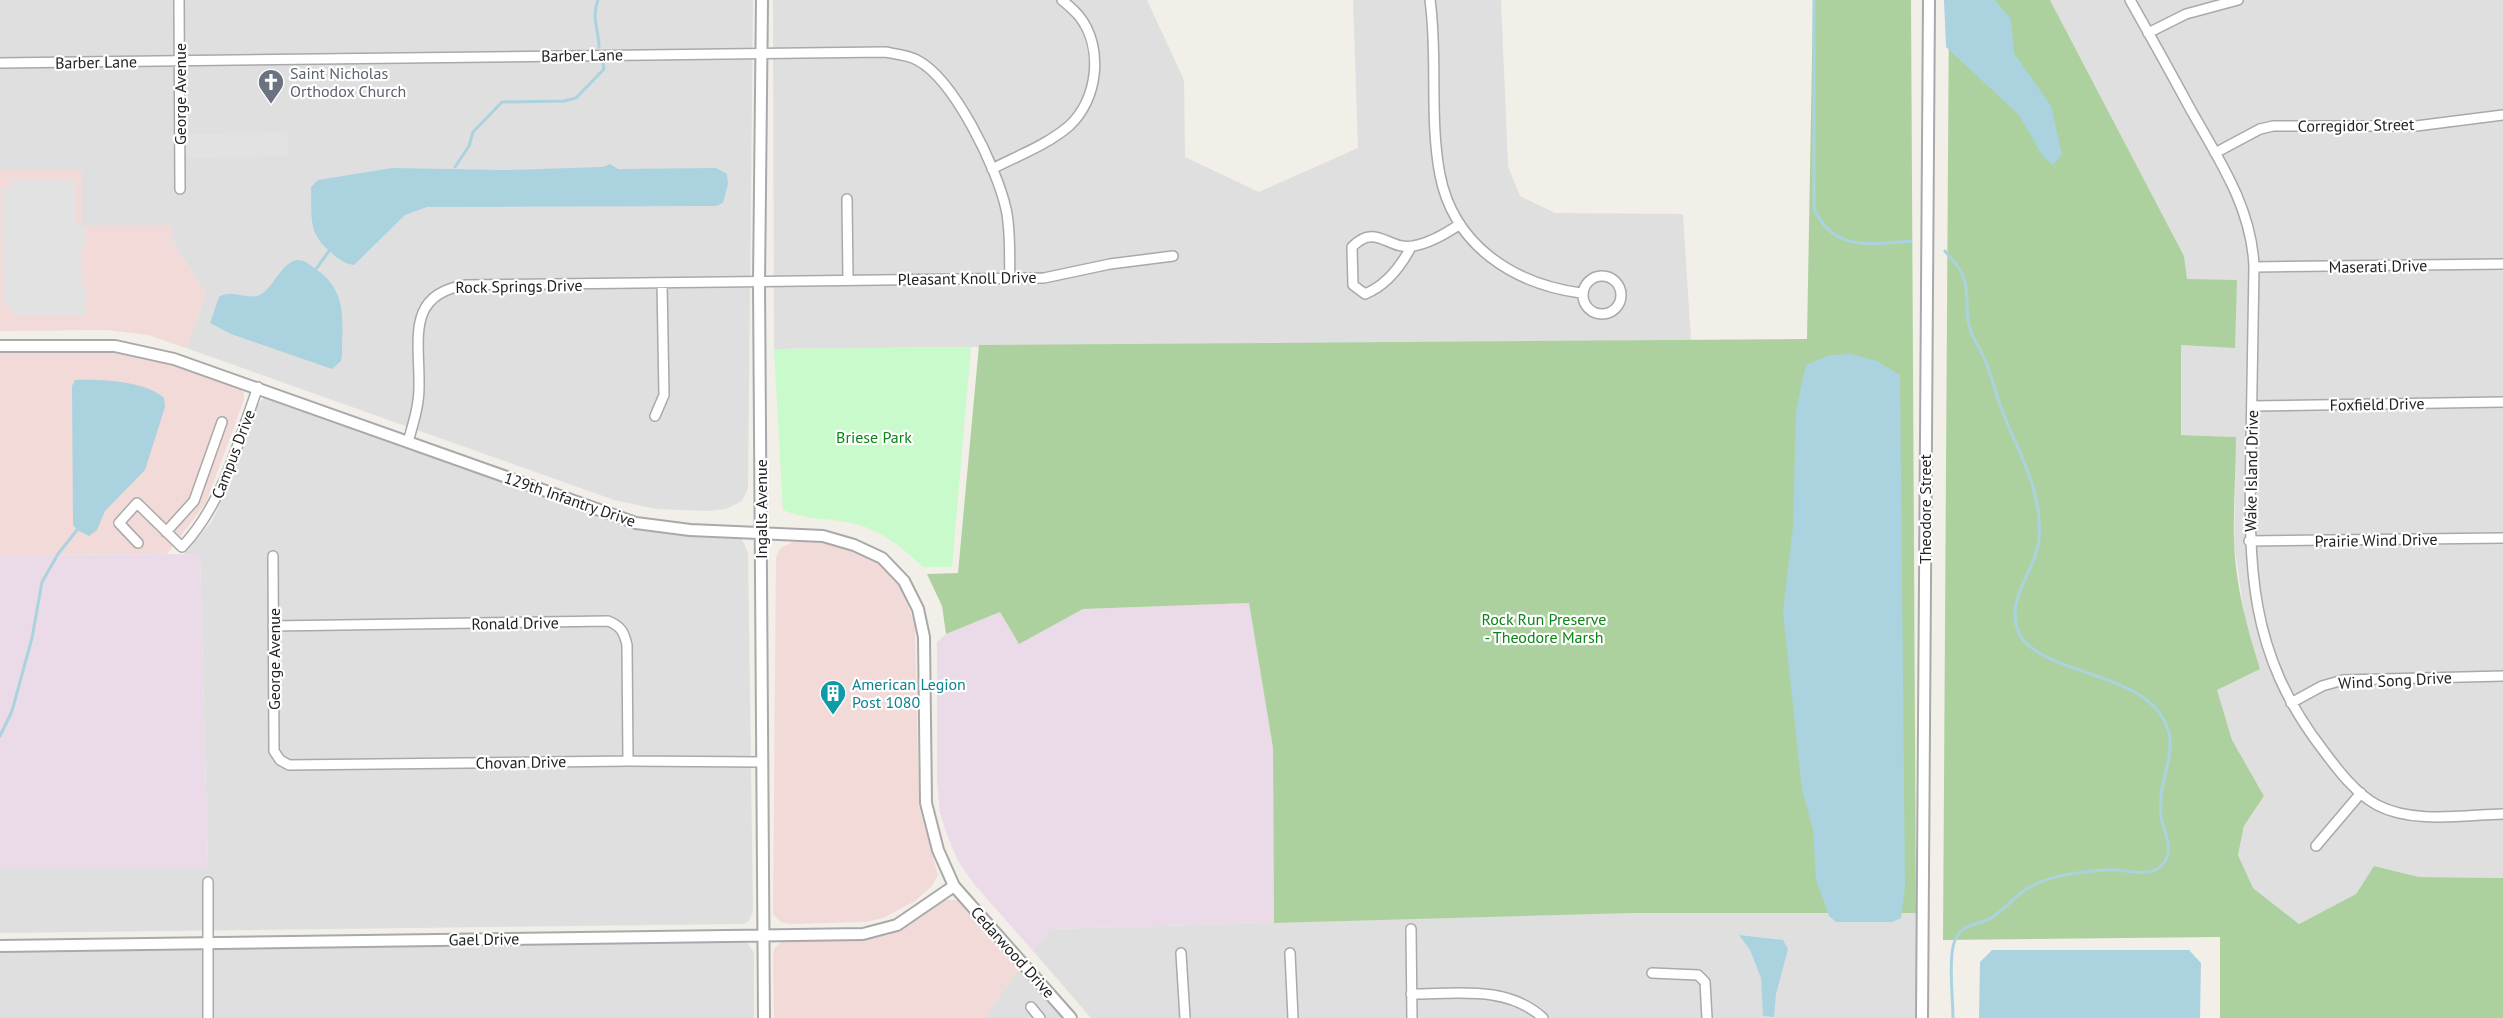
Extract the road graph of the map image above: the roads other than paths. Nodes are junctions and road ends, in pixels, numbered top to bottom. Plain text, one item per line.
1 (179, 0) edge
2 (762, 0) edge
3 (1062, 0) edge
4 (1430, 0) edge
5 (1929, 0) edge
6 (2130, 0) edge
7 (2238, 0) edge
8 (2148, 33) junction
9 (762, 52) junction
10 (179, 61) junction
11 (0, 63) edge
12 (2503, 115) edge
13 (2215, 153) junction
14 (992, 169) junction
15 (180, 189) dead end
16 (847, 199) dead end
17 (1460, 224) junction
18 (1411, 247) junction
19 (1173, 256) dead end
20 (2503, 264) edge
21 (2254, 267) junction
22 (1010, 278) junction
23 (848, 279) junction
24 (662, 283) junction
25 (759, 283) junction
26 (1581, 293) junction
27 (0, 346) edge
28 (258, 387) junction
29 (2503, 402) edge
30 (2252, 406) junction
31 (655, 416) dead end
32 (222, 422) dead end
33 (408, 442) junction
34 (166, 532) junction
35 (761, 532) junction
36 (2503, 538) edge
37 (2249, 541) junction
38 (138, 543) dead end
39 (273, 556) dead end
40 (273, 626) junction
41 (2503, 676) edge
42 (2291, 703) junction
43 (280, 760) joint
44 (628, 761) junction
45 (762, 762) junction
46 (2361, 793) junction
47 (2503, 814) edge
48 (2316, 846) dead end
49 (208, 882) dead end
50 (954, 886) junction
51 (1411, 929) dead end
52 (763, 935) junction
53 (208, 943) junction
54 (0, 946) edge
55 (1181, 953) dead end
56 (1290, 953) dead end
57 (1652, 973) dead end
58 (1411, 994) junction
59 (1031, 1007) dead end
60 (208, 1018) edge
61 (764, 1018) edge
62 (1040, 1018) edge
63 (1071, 1018) edge
64 (1185, 1018) edge
65 (1293, 1018) edge
66 (1412, 1018) edge
67 (1543, 1018) edge
68 (1707, 1018) edge
69 (1922, 1018) edge

1 - 10 street, George Avenue
2 - 9 street, Ingalls Avenue
3 - 14 street
4 - 17 street
5 - 69 street, Theodore Street
6 - 8 street, Wake Island Drive
7 - 8 street
8 - 13 street, Wake Island Drive
9 - 10 street, Barber Lane
9 - 14 street, Barber Lane
9 - 25 street, Ingalls Avenue
10 - 11 street, Barber Lane
10 - 15 street, George Avenue
12 - 13 street, Corregidor Street
13 - 21 street, Wake Island Drive
14 - 22 street, Barber Lane
16 - 23 street
17 - 18 street
17 - 26 street
18 - 18 street
19 - 22 street, Pleasant Knoll Drive
20 - 21 street, Maserati Drive
21 - 30 street, Wake Island Drive
22 - 23 street, Pleasant Knoll Drive
23 - 25 street, Pleasant Knoll Drive
24 - 25 street, Rock Springs Drive
24 - 31 street
24 - 33 street, Rock Springs Drive
25 - 35 street, Ingalls Avenue
26 - 26 street
27 - 28 street, 129th Infantry Drive
28 - 33 street, 129th Infantry Drive
28 - 34 street, Campus Drive
29 - 30 street, Foxfield Drive
30 - 37 street, Wake Island Drive
32 - 34 street
33 - 35 street, 129th Infantry Drive
34 - 38 street
35 - 45 street, Ingalls Avenue
35 - 50 street, 129th Infantry Drive
36 - 37 street, Prairie Wind Drive
37 - 42 street, Wake Island Drive
39 - 40 street, George Avenue
40 - 43 street, George Avenue
40 - 44 street, Ronald Drive
41 - 42 street, Wind Song Drive
42 - 46 street, Wake Island Drive
43 - 44 street, Chovan Drive
44 - 45 street, Chovan Drive
45 - 52 street, Ingalls Avenue
46 - 47 street, Wake Island Drive
46 - 48 street
49 - 53 street
50 - 52 street, Gael Drive
50 - 63 street, Cedarwood Drive
51 - 58 street
52 - 53 street, Gael Drive
52 - 61 street, Ingalls Avenue
53 - 54 street, Gael Drive
53 - 60 street
55 - 64 street
56 - 65 street
57 - 68 street
58 - 66 street
58 - 67 street
59 - 62 street

